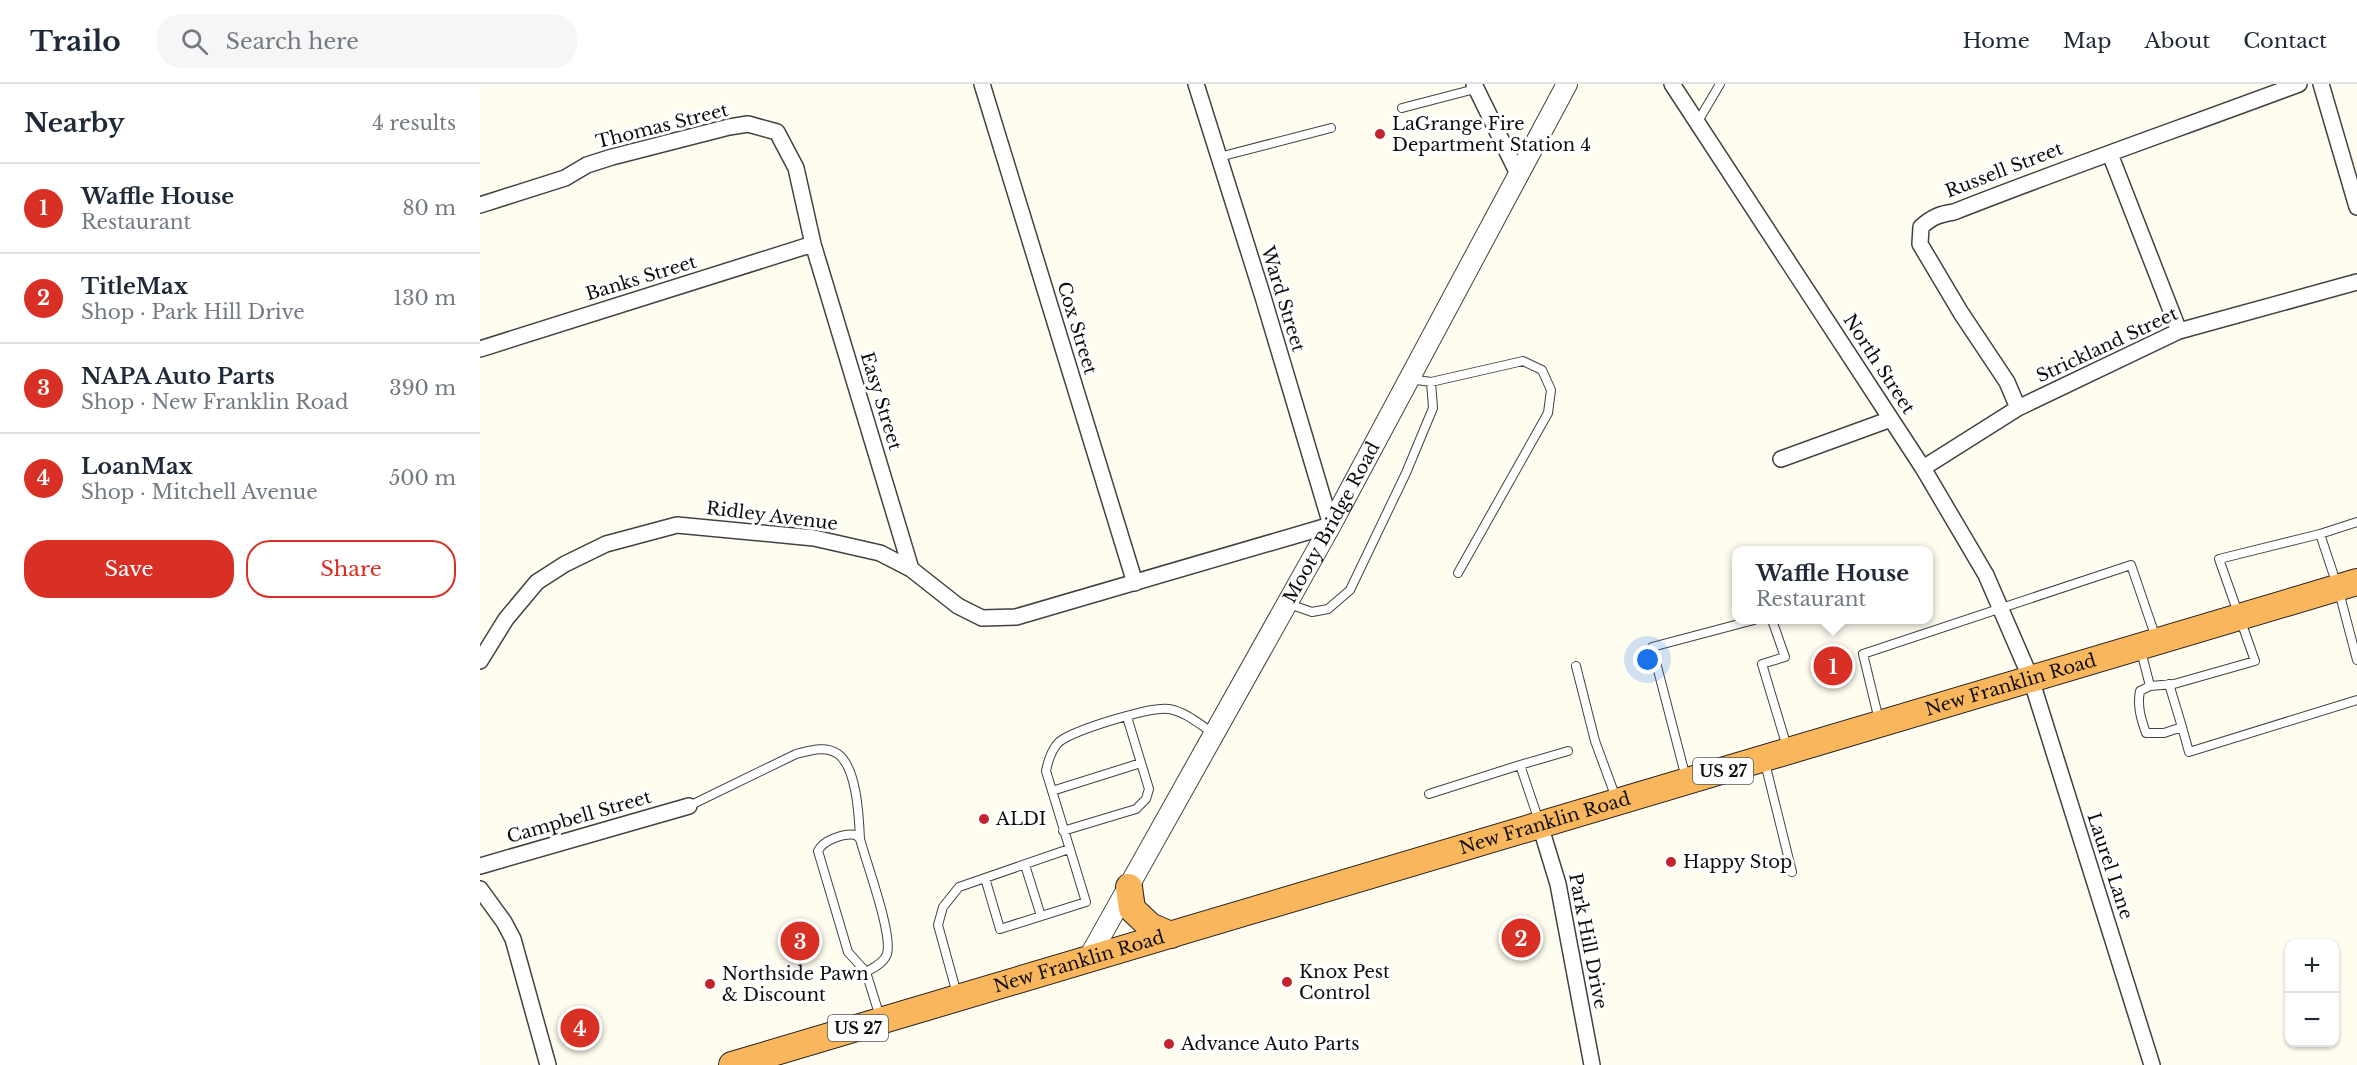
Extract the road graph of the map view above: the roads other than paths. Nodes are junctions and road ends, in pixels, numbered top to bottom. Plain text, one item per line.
1 (982, 84) edge
2 (1196, 84) edge
3 (1567, 84) edge
4 (1672, 84) edge
5 (1720, 84) edge
6 (2299, 84) edge
7 (2321, 84) edge
8 (1475, 86) edge
9 (1402, 108) dead end
10 (1698, 123) junction
11 (1331, 128) dead end
12 (2110, 154) junction
13 (1219, 157) junction
14 (1518, 174) junction
15 (480, 205) edge
16 (2357, 207) edge
17 (813, 244) junction
18 (2357, 282) edge
19 (2179, 331) junction
20 (480, 349) edge
21 (1408, 379) junction
22 (1431, 382) junction
23 (2018, 408) junction
24 (1891, 419) junction
25 (1780, 459) dead end
26 (1923, 468) junction
27 (2357, 522) edge
28 (1331, 525) junction
29 (2320, 534) junction
30 (911, 569) junction
31 (1458, 573) dead end
32 (1135, 583) junction
33 (2348, 585) edge
34 (1287, 604) junction
35 (2001, 608) junction
36 (2240, 617) junction
37 (1739, 624) edge
38 (1773, 624) edge
39 (2148, 644) junction
40 (2357, 660) edge
41 (480, 661) edge
42 (1576, 666) dead end
43 (2031, 679) junction
44 (2169, 684) junction
45 (2150, 686) junction
46 (2357, 700) edge
47 (1127, 717) junction
48 (1880, 724) junction
49 (2182, 727) junction
50 (1214, 734) junction
51 (1788, 751) junction
52 (1568, 752) dead end
53 (1764, 758) junction
54 (1141, 763) junction
55 (1520, 765) junction
56 (1687, 781) junction
57 (1052, 791) junction
58 (1429, 794) dead end
59 (1618, 802) junction
60 (689, 806) joint
61 (1540, 825) junction
62 (1064, 831) junction
63 (860, 839) junction
64 (1069, 849) junction
65 (1025, 865) junction
66 (480, 866) edge
67 (1792, 873) dead end
68 (985, 878) junction
69 (1128, 887) junction
70 (480, 889) edge
71 (1041, 916) junction
72 (1171, 935) junction
73 (1088, 959) junction
74 (866, 972) junction
75 (958, 998) junction
76 (881, 1021) junction
77 (548, 1065) edge
78 (732, 1065) edge
79 (1592, 1065) edge
80 (2152, 1065) edge

1 - 32 street, Cox Street
2 - 13 street, Ward Street
3 - 14 street, Mooty Bridge Road
4 - 10 street, North Street
5 - 10 lane
6 - 12 street, Russell Street
7 - 16 street
8 - 9 lane
8 - 14 street
10 - 24 street, North Street
11 - 13 lane
12 - 19 street
12 - 23 street, Russell Street
13 - 28 street, Ward Street
14 - 21 street, Mooty Bridge Road
15 - 17 street, Thomas Street
17 - 20 street, Banks Street
17 - 30 street, Easy Street
18 - 19 street, Strickland Street
19 - 23 street, Strickland Street
21 - 22 lane
21 - 28 street, Mooty Bridge Road
22 - 31 lane
22 - 34 lane
23 - 26 street, Strickland Street
24 - 25 street
24 - 26 street, North Street
26 - 35 street, North Street
27 - 29 lane
28 - 32 street, Ridley Avenue
28 - 34 street, Mooty Bridge Road
29 - 33 lane
29 - 36 lane
30 - 32 street, Ridley Avenue
30 - 41 street, Ridley Avenue
33 - 36 highway, New Franklin Road / US 27
33 - 40 lane
34 - 50 street, Mooty Bridge Road
35 - 39 lane
35 - 43 street, North Street
35 - 48 lane
36 - 39 highway, New Franklin Road / US 27
36 - 44 lane
37 - 56 lane
38 - 51 lane
39 - 43 highway, New Franklin Road / US 27
39 - 45 lane
42 - 59 lane
43 - 48 highway, New Franklin Road / US 27
43 - 80 street, Laurel Lane
44 - 45 lane
44 - 49 lane
45 - 49 lane
46 - 49 lane
47 - 50 lane
47 - 54 lane
47 - 57 lane
48 - 51 highway, New Franklin Road / US 27
50 - 69 street, Mooty Bridge Road
51 - 53 highway, New Franklin Road / US 27
52 - 55 lane
53 - 56 highway, New Franklin Road / US 27
53 - 67 lane
54 - 57 lane
54 - 62 lane
55 - 58 lane
55 - 61 lane
56 - 59 highway, New Franklin Road / US 27
57 - 62 lane
59 - 61 highway, New Franklin Road / US 27
60 - 63 lane
60 - 66 street, Campbell Street
61 - 72 highway, New Franklin Road / US 27
61 - 79 street, Park Hill Drive
62 - 64 lane
63 - 74 lane
63 - 74 lane
64 - 65 lane
64 - 71 lane
65 - 68 lane
65 - 71 lane
68 - 71 lane
68 - 75 lane
69 - 72 highway
69 - 73 street, Mooty Bridge Road
70 - 77 street
72 - 73 highway, New Franklin Road / US 27
73 - 75 highway, New Franklin Road / US 27
74 - 76 lane
75 - 76 highway, New Franklin Road / US 27
76 - 78 highway, New Franklin Road / US 27

